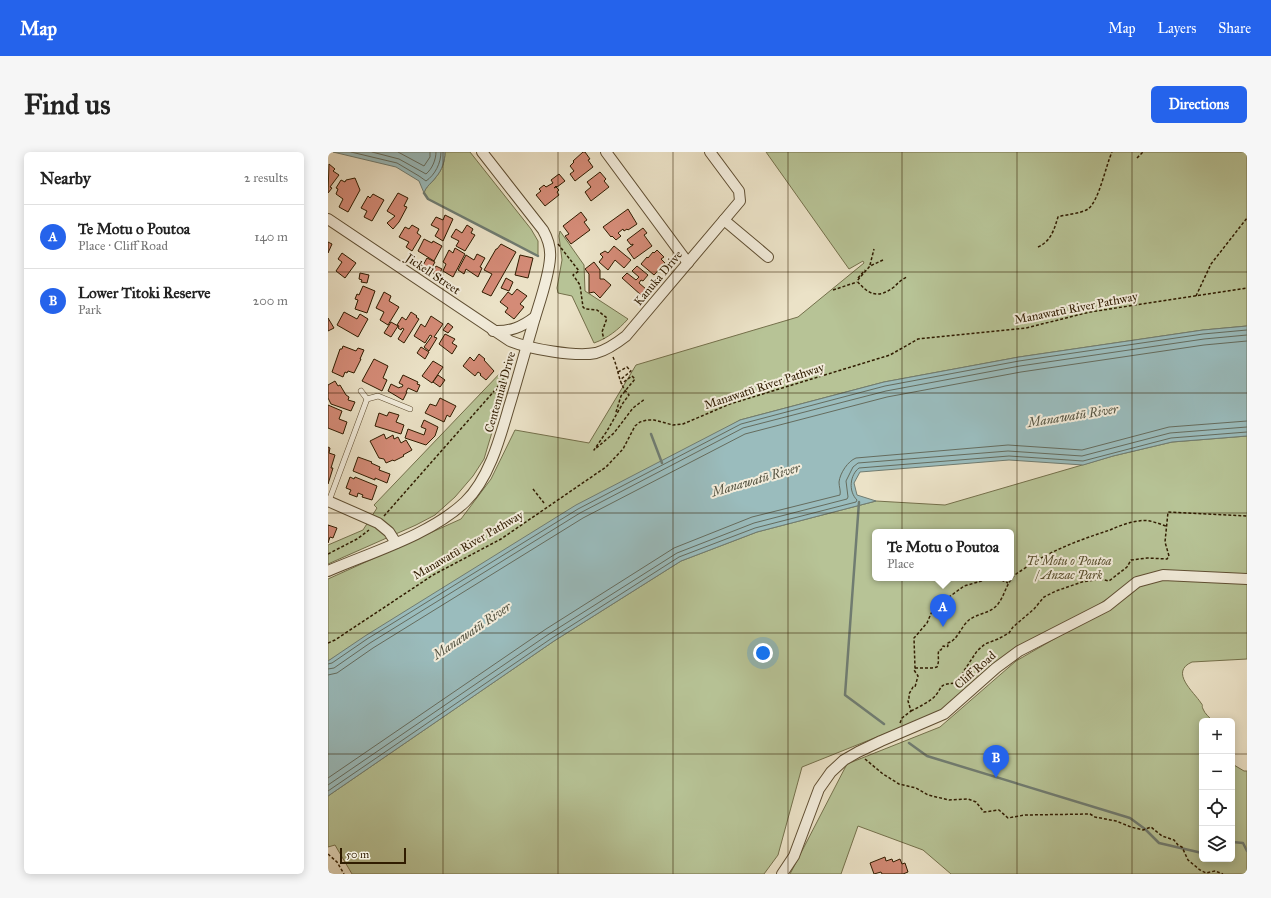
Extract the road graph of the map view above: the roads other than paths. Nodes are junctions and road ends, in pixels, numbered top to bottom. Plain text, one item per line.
1 (482, 152) edge
2 (606, 152) edge
3 (710, 152) edge
4 (328, 219) edge
5 (724, 220) junction
6 (768, 257) dead end
7 (688, 263) junction
8 (535, 317) junction
9 (493, 331) junction
10 (526, 346) junction
11 (361, 392) dead end
12 (367, 399) junction
13 (410, 409) dead end
14 (329, 501) edge
15 (396, 543) junction
16 (328, 571) edge
17 (1247, 579) edge
18 (782, 874) edge

1 - 8 street, Centennial Drive
2 - 7 street
3 - 5 street, Kanuka Drive
4 - 9 street, Jickell Street
5 - 6 street
5 - 7 street, Kanuka Drive
7 - 10 street, Kanuka Drive
8 - 9 street
8 - 10 street, Centennial Drive
9 - 10 street, Jickell Street
10 - 15 street, Centennial Drive
11 - 12 lane
12 - 13 lane
12 - 14 lane
14 - 15 street
15 - 16 street, Centennial Drive
17 - 18 street, Cliff Road

